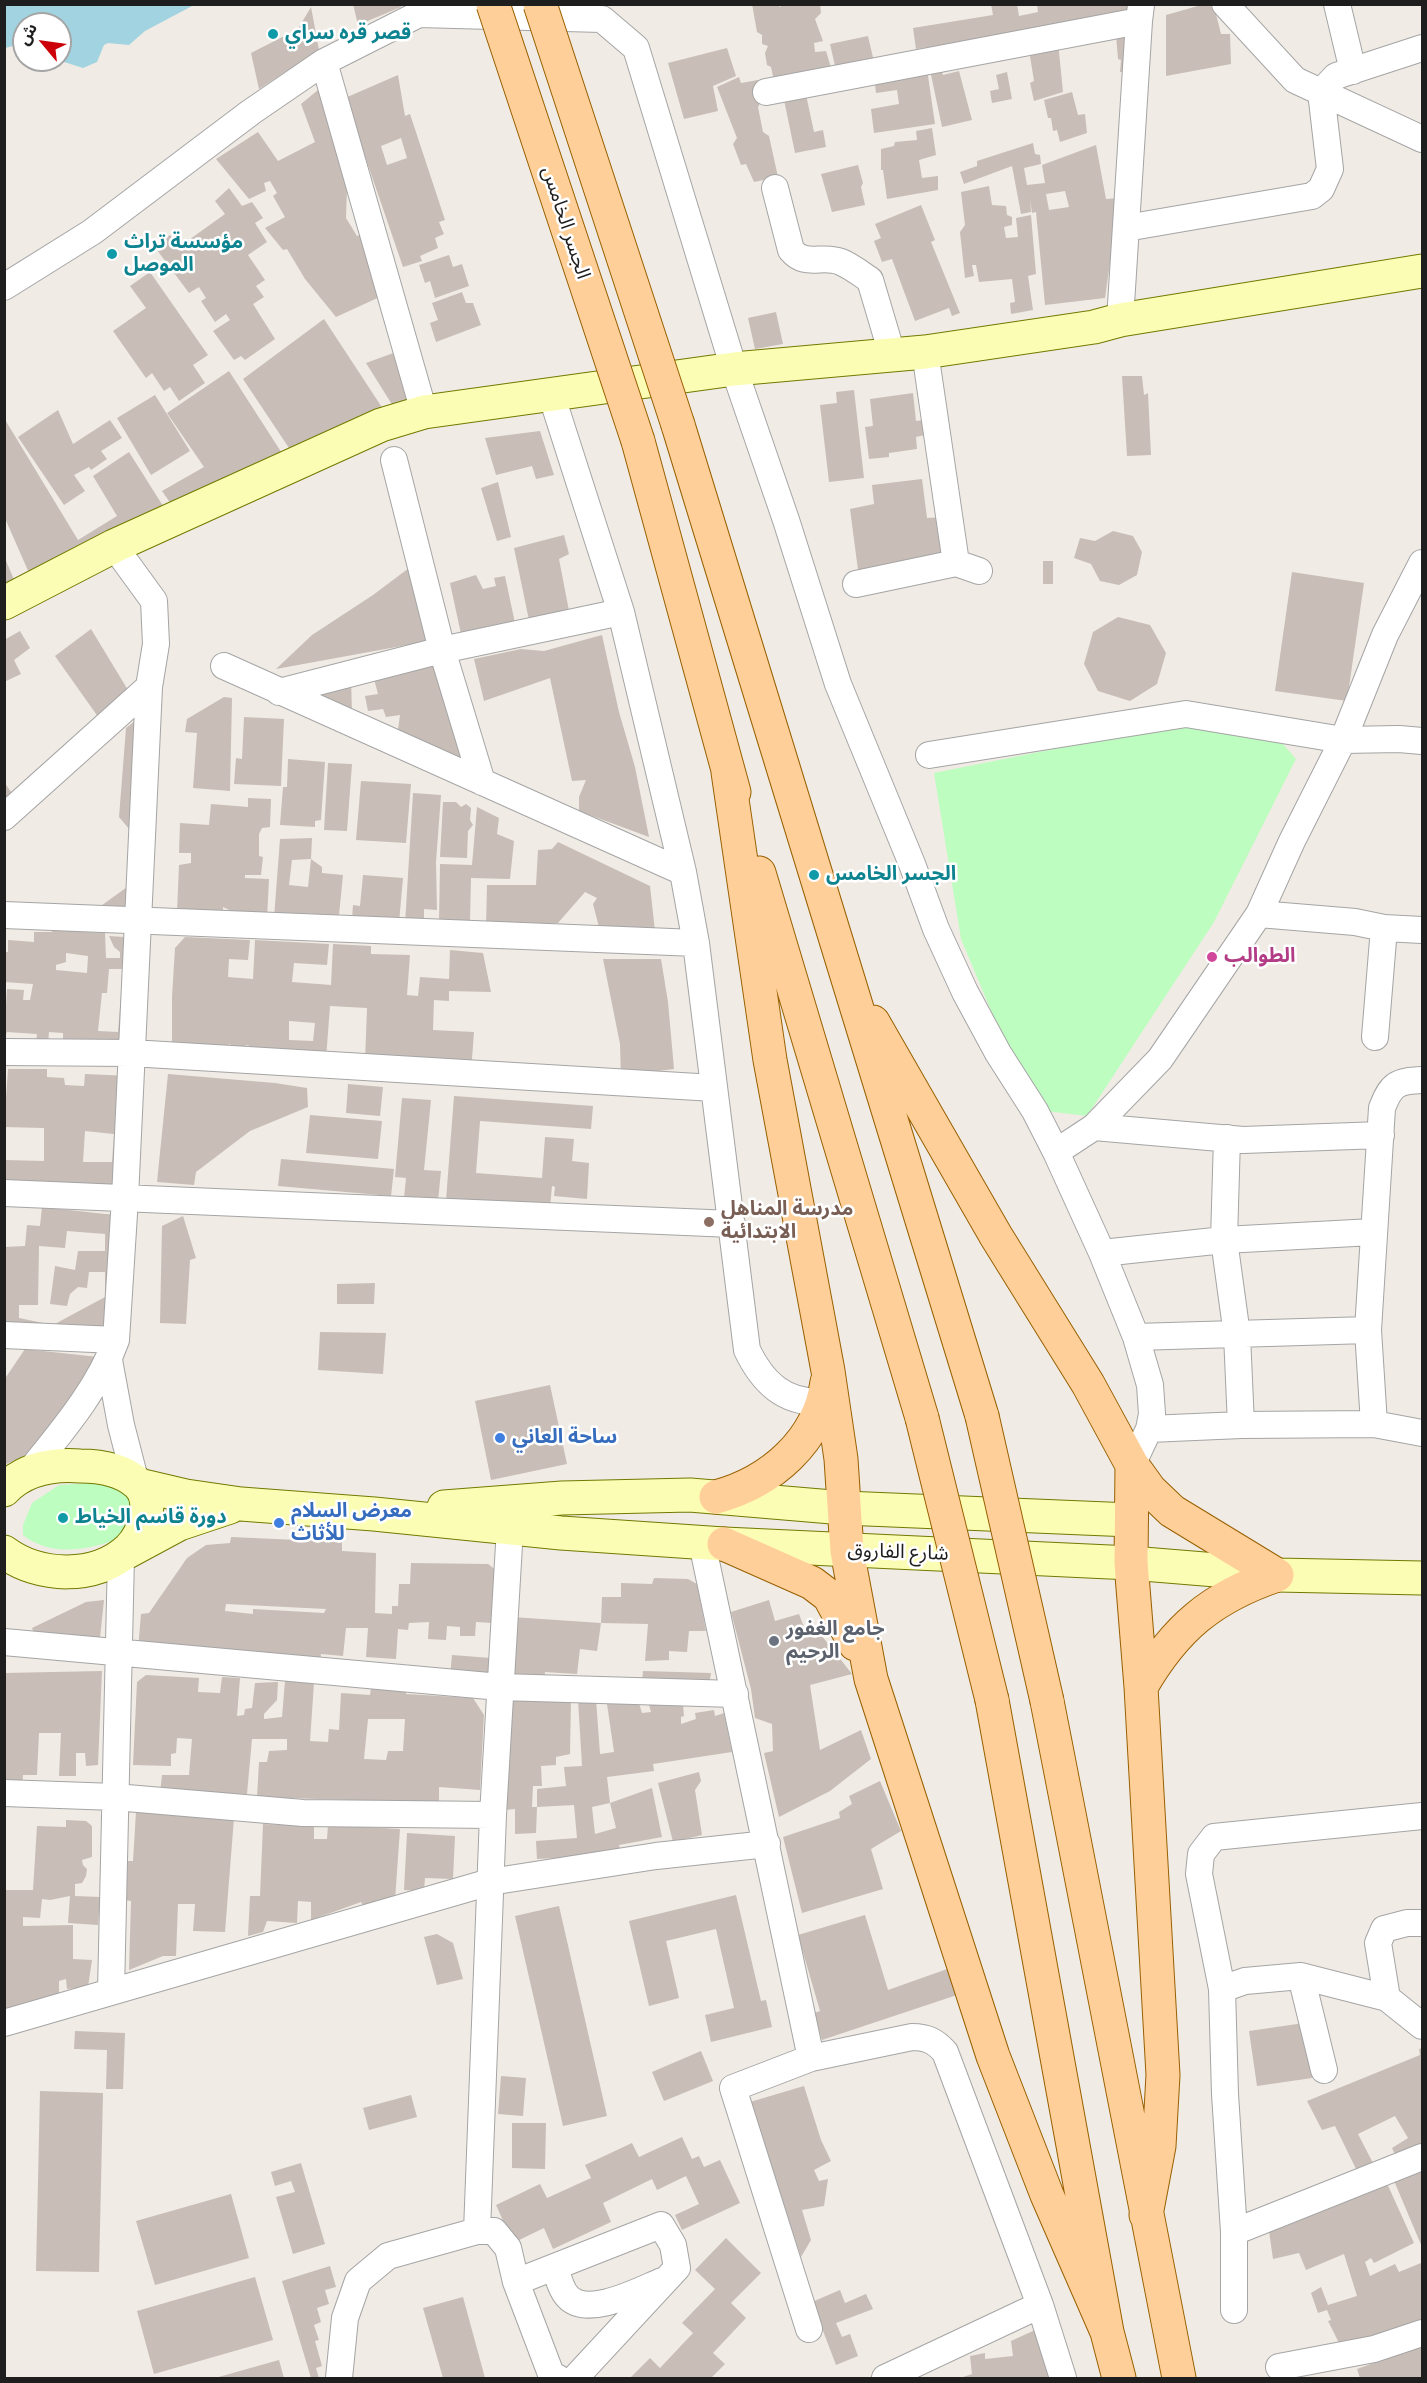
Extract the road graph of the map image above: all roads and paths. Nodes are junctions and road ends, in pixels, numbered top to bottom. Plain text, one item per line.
1 (493, 4) edge
2 (540, 4) edge
3 (1225, 4) edge
4 (1337, 4) edge
5 (1140, 13) edge
6 (1422, 48) edge
7 (324, 62) junction
8 (1353, 71) junction
9 (766, 92) dead end
10 (1321, 92) junction
11 (1422, 139) edge
12 (776, 188) dead end
13 (1126, 228) junction
14 (1422, 271) edge
15 (4, 287) edge
16 (1120, 320) junction
17 (925, 352) junction
18 (892, 354) junction
19 (734, 369) junction
20 (551, 394) junction
21 (424, 412) junction
22 (394, 460) dead end
23 (114, 546) junction
24 (1422, 562) edge
25 (856, 584) dead end
26 (4, 603) edge
27 (621, 612) junction
28 (442, 650) junction
29 (224, 666) dead end
30 (149, 687) junction
31 (279, 692) junction
32 (1343, 740) junction
33 (1422, 741) edge
34 (929, 755) dead end
35 (728, 772) junction
36 (482, 782) junction
37 (4, 817) edge
38 (683, 872) junction
39 (1259, 914) junction
40 (4, 915) edge
41 (137, 920) junction
42 (1384, 928) junction
43 (1422, 930) edge
44 (696, 943) junction
45 (847, 982) junction
46 (1375, 1037) dead end
47 (4, 1052) edge
48 (131, 1053) junction
49 (1422, 1080) edge
50 (714, 1088) junction
51 (1094, 1127) junction
52 (1381, 1135) junction
53 (1227, 1138) junction
54 (1056, 1152) junction
55 (4, 1193) edge
56 (125, 1198) junction
57 (732, 1224) junction
58 (1373, 1232) junction
59 (1224, 1240) junction
60 (1102, 1252) junction
61 (1368, 1330) junction
62 (4, 1335) edge
63 (1237, 1335) junction
64 (1136, 1338) junction
65 (112, 1350) junction
66 (825, 1387) junction
67 (1374, 1424) junction
68 (1240, 1425) junction
69 (1149, 1429) junction
70 (1422, 1433) edge
71 (1132, 1465) junction
72 (15, 1479) edge
73 (138, 1484) junction
74 (716, 1497) junction
75 (241, 1504) junction
76 (844, 1508) junction
77 (374, 1514) junction
78 (1131, 1520) junction
79 (510, 1528) junction
80 (713, 1544) junction
81 (847, 1551) junction
82 (4, 1552) edge
83 (123, 1554) junction
84 (1131, 1563) junction
85 (53, 1571) junction
86 (1277, 1575) junction
87 (1422, 1578) edge
88 (4, 1585) edge
89 (4, 1642) edge
90 (118, 1652) junction
91 (872, 1679) junction
92 (500, 1687) junction
93 (1141, 1687) junction
94 (735, 1694) junction
95 (4, 1793) edge
96 (115, 1797) junction
97 (493, 1815) junction
98 (1422, 1816) edge
99 (767, 1844) junction
100 (490, 1882) junction
101 (1422, 1923) edge
102 (1301, 1976) junction
103 (1222, 1989) junction
104 (111, 1991) junction
105 (1387, 1998) junction
106 (4, 2023) edge
107 (1422, 2026) edge
108 (811, 2058) junction
109 (1324, 2070) dead end
110 (1422, 2157) edge
111 (1146, 2215) junction
112 (477, 2231) junction
113 (1234, 2232) junction
114 (555, 2267) junction
115 (666, 2280) junction
116 (516, 2282) junction
117 (1040, 2305) junction
118 (1234, 2310) dead end
119 (809, 2329) dead end
120 (1107, 2332) junction
121 (1422, 2332) edge
122 (1279, 2367) dead end
123 (339, 2379) edge
124 (558, 2379) edge
125 (575, 2379) edge
126 (885, 2379) edge
127 (1063, 2379) edge
128 (1119, 2379) edge
129 (1179, 2379) edge

1 - 35 main road, الجسر الخامس, bridge
2 - 45 main road, bridge
3 - 10 street
4 - 8 street
5 - 9 street
5 - 13 street
6 - 8 street
7 - 15 street
7 - 19 street
7 - 21 street
8 - 10 street
10 - 11 street
10 - 13 street
12 - 18 street
13 - 16 street
14 - 16 main road
16 - 17 main road
17 - 18 main road
17 - 25 street
18 - 19 main road
19 - 20 main road
19 - 54 street
20 - 21 main road
20 - 27 street
21 - 23 main road
22 - 28 street
23 - 26 main road
23 - 30 street
24 - 32 street
27 - 28 street
27 - 38 street
28 - 31 street
28 - 36 street
29 - 31 street
30 - 37 street
30 - 41 street
31 - 36 street
32 - 33 street
32 - 34 street
32 - 39 street
35 - 66 main road
35 - 120 main road, bridge
36 - 38 street
38 - 44 street
39 - 42 street
39 - 51 street
40 - 41 street
41 - 44 street
41 - 48 street
42 - 43 street
42 - 46 street
44 - 50 street
45 - 71 main road
45 - 111 main road, bridge
47 - 48 street
48 - 50 street
48 - 56 street
49 - 52 street
50 - 57 street
51 - 53 street
51 - 54 street
52 - 53 street
52 - 58 street
53 - 59 street
54 - 60 street
55 - 56 street
56 - 57 street
56 - 65 street
57 - 66 street
58 - 59 street
58 - 61 street
59 - 60 street
59 - 63 street
60 - 64 street
61 - 63 street
61 - 67 street
62 - 65 street
63 - 64 street
63 - 68 street
64 - 69 street
65 - 72 street
65 - 73 street
66 - 74 main road
66 - 76 main road
67 - 68 street
67 - 70 street
68 - 69 street
69 - 71 street
71 - 78 main road
71 - 86 main road
72 - 73 main road, شارع الفاروق
73 - 75 main road, شارع الفاروق
73 - 83 main road
74 - 76 main road, شارع الفاروق
74 - 77 main road, شارع الفاروق
75 - 77 main road, شارع الفاروق
75 - 83 main road, شارع الفاروق
76 - 78 main road, شارع الفاروق
76 - 81 main road
77 - 79 main road, شارع الفاروق
78 - 84 main road
79 - 80 main road, شارع الفاروق
79 - 92 street
80 - 81 main road, شارع الفاروق
80 - 91 main road
80 - 94 street
81 - 84 main road, شارع الفاروق
81 - 91 main road
82 - 85 main road, شارع الفاروق
83 - 85 main road, شارع الفاروق
83 - 90 street
84 - 86 main road, شارع الفاروق
84 - 93 main road
85 - 88 main road
86 - 87 main road, شارع الفاروق
86 - 93 main road
89 - 90 street
90 - 92 street
90 - 96 street
91 - 120 main road
92 - 94 street
92 - 97 street
93 - 111 main road
94 - 99 street
95 - 96 street
96 - 97 street
96 - 104 street
97 - 100 street
98 - 103 street
99 - 100 street
99 - 108 street
100 - 104 street
100 - 112 street
101 - 105 street
102 - 103 street
102 - 105 street
102 - 109 street
103 - 113 street
104 - 106 street
105 - 107 street
108 - 117 street
108 - 119 street
110 - 113 street
111 - 129 main road
112 - 116 street
112 - 123 street
113 - 118 street
114 - 115 street
114 - 115 street
114 - 116 street
115 - 125 street
116 - 124 street
117 - 126 street
117 - 127 street
120 - 128 main road
121 - 122 street

